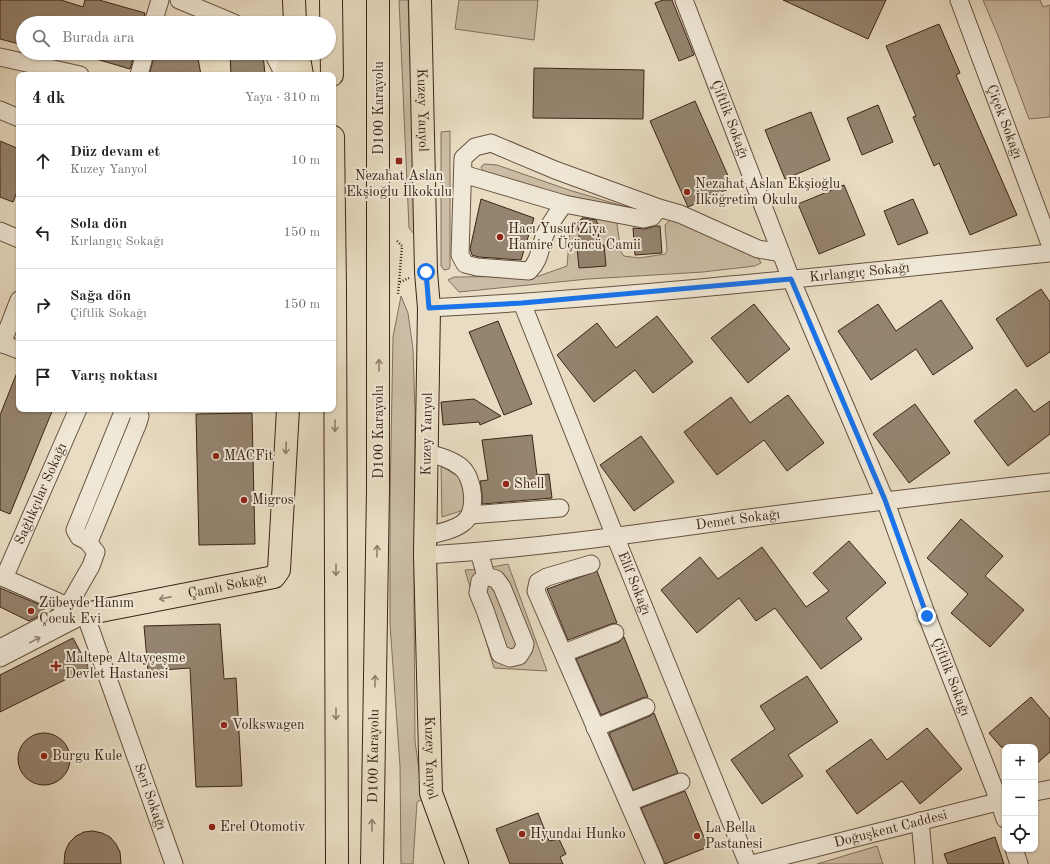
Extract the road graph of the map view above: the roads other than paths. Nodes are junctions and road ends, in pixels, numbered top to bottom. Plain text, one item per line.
1 (160, 0) edge
2 (179, 0) edge
3 (294, 0) edge
4 (331, 0) edge
5 (378, 0) edge
6 (420, 0) edge
7 (684, 0) edge
8 (959, 0) edge
9 (155, 16) edge
10 (217, 16) edge
11 (295, 16) edge
12 (331, 16) edge
13 (0, 57) edge
14 (143, 60) edge
15 (277, 60) edge
16 (289, 60) edge
17 (299, 60) edge
18 (332, 60) edge
19 (67, 72) edge
20 (140, 72) edge
21 (283, 72) edge
22 (286, 72) edge
23 (301, 72) edge
24 (332, 72) edge
25 (0, 110) edge
26 (16, 117) edge
27 (463, 174) junction
28 (564, 204) junction
29 (659, 208) junction
30 (0, 231) edge
31 (16, 237) edge
32 (1050, 244) edge
33 (781, 253) junction
34 (1050, 253) edge
35 (791, 279) junction
36 (522, 303) junction
37 (16, 307) edge
38 (429, 308) junction
39 (1, 343) edge
40 (16, 349) edge
41 (77, 412) edge
42 (123, 412) edge
43 (137, 412) edge
44 (288, 412) edge
45 (335, 412) edge
46 (427, 453) junction
47 (1050, 482) edge
48 (885, 500) junction
49 (560, 508) dead end
50 (470, 515) junction
51 (615, 536) junction
52 (87, 541) junction
53 (425, 546) junction
54 (479, 552) junction
55 (590, 564) dead end
56 (486, 576) dead end
57 (2, 577) edge
58 (76, 610) junction
59 (615, 633) dead end
60 (0, 648) edge
61 (564, 653) junction
62 (0, 658) edge
63 (646, 707) dead end
64 (595, 728) junction
65 (681, 782) dead end
66 (1050, 789) edge
67 (1038, 791) edge
68 (1002, 800) edge
69 (629, 802) junction
70 (337, 812) junction
71 (920, 821) junction
72 (1015, 852) edge
73 (174, 864) edge
74 (327, 864) edge
75 (337, 864) edge
76 (372, 864) edge
77 (457, 864) edge
78 (655, 864) edge
79 (748, 864) edge
80 (752, 864) edge
81 (924, 864) edge
82 (1019, 864) edge

1 - 9 street
2 - 10 street
3 - 11 main road
4 - 12 main road
76 -> 5 main road, D100 Karayolu
6 - 38 main road, Kuzey Yanyol
7 - 33 street, Çiftlik Sokağı
8 - 32 street, Çiçek Sokağı
13 - 19 street
14 - 20 street
15 - 21 street
16 - 22 main road
17 - 23 main road
18 - 24 main road
25 - 26 street
27 - 28 street
27 - 28 street
27 - 29 street
28 - 29 street
29 - 33 street
30 - 31 street
33 - 35 street, Çiftlik Sokağı
34 - 35 street, Kırlangıç Sokağı
35 - 36 street, Kırlangıç Sokağı
35 - 48 street, Çiftlik Sokağı
36 - 38 street, Kırlangıç Sokağı
36 - 51 street, Elif Sokağı
37 - 39 street
38 - 46 main road, Kuzey Yanyol
39 - 40 street
41 - 57 street, Sağlıkçılar Sokağı
42 - 52 street
43 - 52 street
44 -> 58 main road, Çamlı Sokağı
45 -> 70 main road
46 - 50 street
46 - 53 main road, Kuzey Yanyol
47 - 48 street, Demet Sokağı
48 - 51 street, Demet Sokağı
48 - 68 street, Çiftlik Sokağı
49 - 50 street
50 - 53 street
51 - 54 street, Demet Sokağı
51 - 79 street, Elif Sokağı
52 - 58 street
53 - 54 street, Demet Sokağı
53 - 77 main road, Kuzey Yanyol
54 - 56 street
55 - 61 street
57 - 58 street
58 - 60 street, Çamlı Sokağı
62 -> 58 street, Çamlı Sokağı
58 - 73 street, Seri Sokağı
59 - 61 street
61 - 64 street
63 - 64 street
64 - 69 street
65 - 69 street
66 - 67 street
68 - 71 street, Doğuşkent Caddesi
69 - 78 street
70 - 74 main road
70 - 75 main road
71 - 80 street, Doğuşkent Caddesi
71 - 81 street
72 - 82 street

